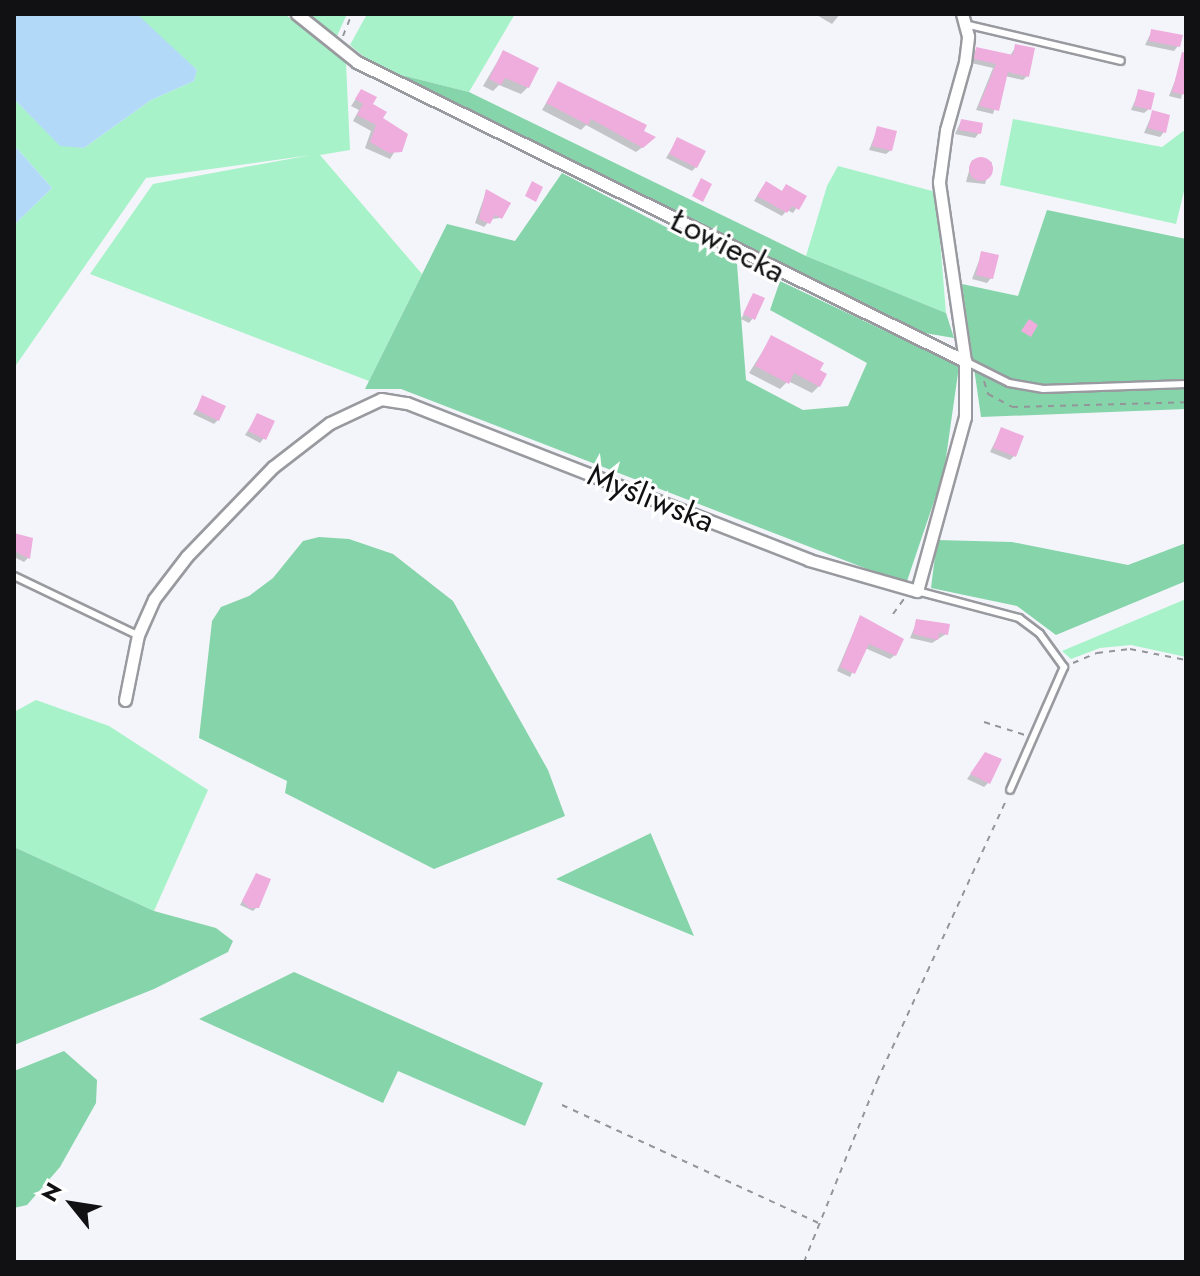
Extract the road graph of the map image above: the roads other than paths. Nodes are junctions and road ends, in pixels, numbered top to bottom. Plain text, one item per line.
1 (297, 14) edge
2 (964, 19) edge
3 (1121, 61) dead end
4 (965, 361) junction
5 (1186, 384) edge
6 (14, 576) edge
7 (917, 591) junction
8 (138, 635) junction
9 (125, 700) dead end
10 (1010, 790) road end

1 - 4 street, Łowiecka
2 - 3 lane
2 - 4 street
4 - 5 lane, Łowiecka
4 - 7 street
6 - 8 lane
7 - 8 street, Myśliwska
7 - 10 lane
8 - 9 street, Myśliwska

